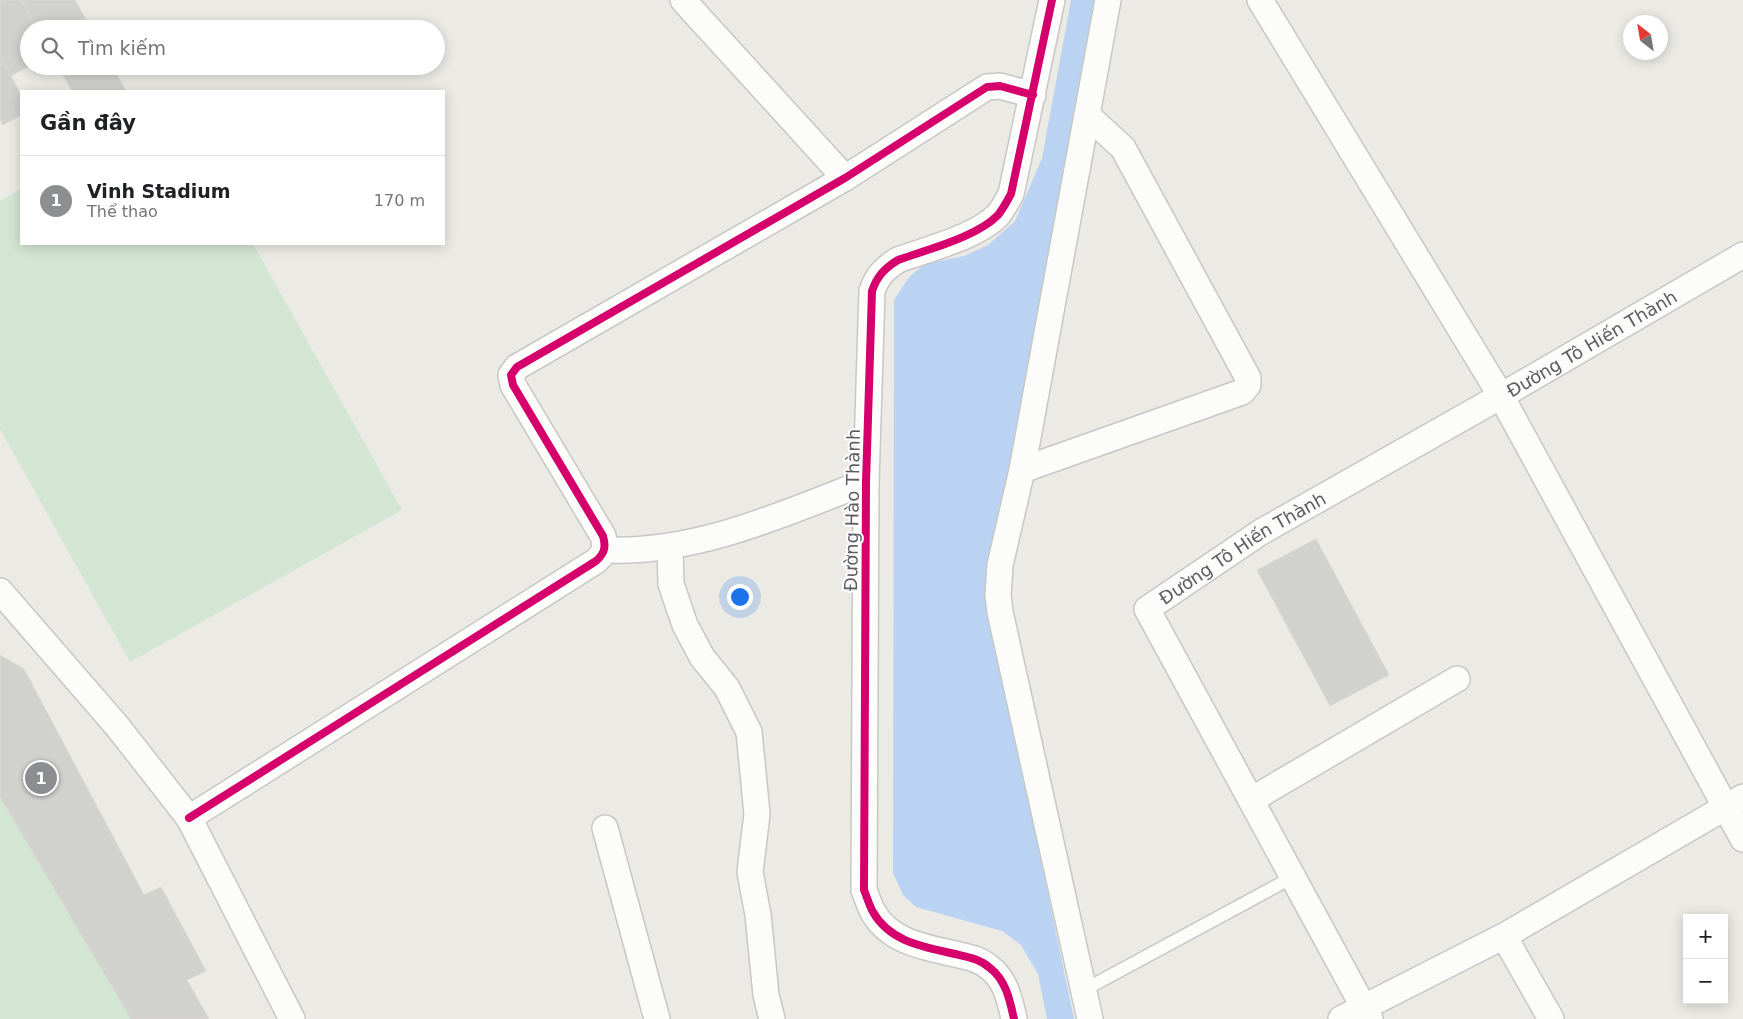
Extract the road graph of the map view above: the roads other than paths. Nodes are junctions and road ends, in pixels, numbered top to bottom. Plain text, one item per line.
1 (683, 0) edge
2 (1052, 0) edge
3 (1108, 0) edge
4 (1260, 0) edge
5 (1033, 95) junction
6 (1087, 115) junction
7 (845, 178) junction
8 (1743, 255) edge
9 (1501, 396) junction
10 (1022, 470) junction
11 (866, 482) junction
12 (670, 546) junction
13 (605, 550) junction
14 (0, 591) edge
15 (1457, 679) dead end
16 (1251, 800) junction
17 (1734, 801) edge
18 (189, 818) junction
19 (605, 828) dead end
20 (1743, 839) edge
21 (1293, 877) junction
22 (1504, 936) junction
23 (1084, 990) junction
24 (1366, 1013) edge
25 (292, 1019) edge
26 (657, 1019) edge
27 (772, 1019) edge
28 (1014, 1019) edge
29 (1090, 1019) edge
30 (1341, 1019) edge
31 (1551, 1019) edge

1 - 7 street
2 - 5 street, Đường Hào Thành
3 - 6 street
4 - 9 street
5 - 7 street
5 - 11 street, Đường Hào Thành
6 - 10 street
6 - 10 street
7 - 13 street
8 - 9 street, Đường Tô Hiến Thành
9 - 16 street, Đường Tô Hiến Thành
9 - 17 street
10 - 23 street
11 - 12 street
11 - 28 street, Đường Hào Thành
12 - 13 street
12 - 27 street
13 - 18 street
14 - 18 street
15 - 16 street
16 - 21 street, Đường Tô Hiến Thành
17 - 20 street
17 - 22 street
18 - 25 street
19 - 26 street
21 - 23 lane
21 - 24 street, Đường Tô Hiến Thành
22 - 24 street
22 - 31 street
23 - 29 street
24 - 30 street

